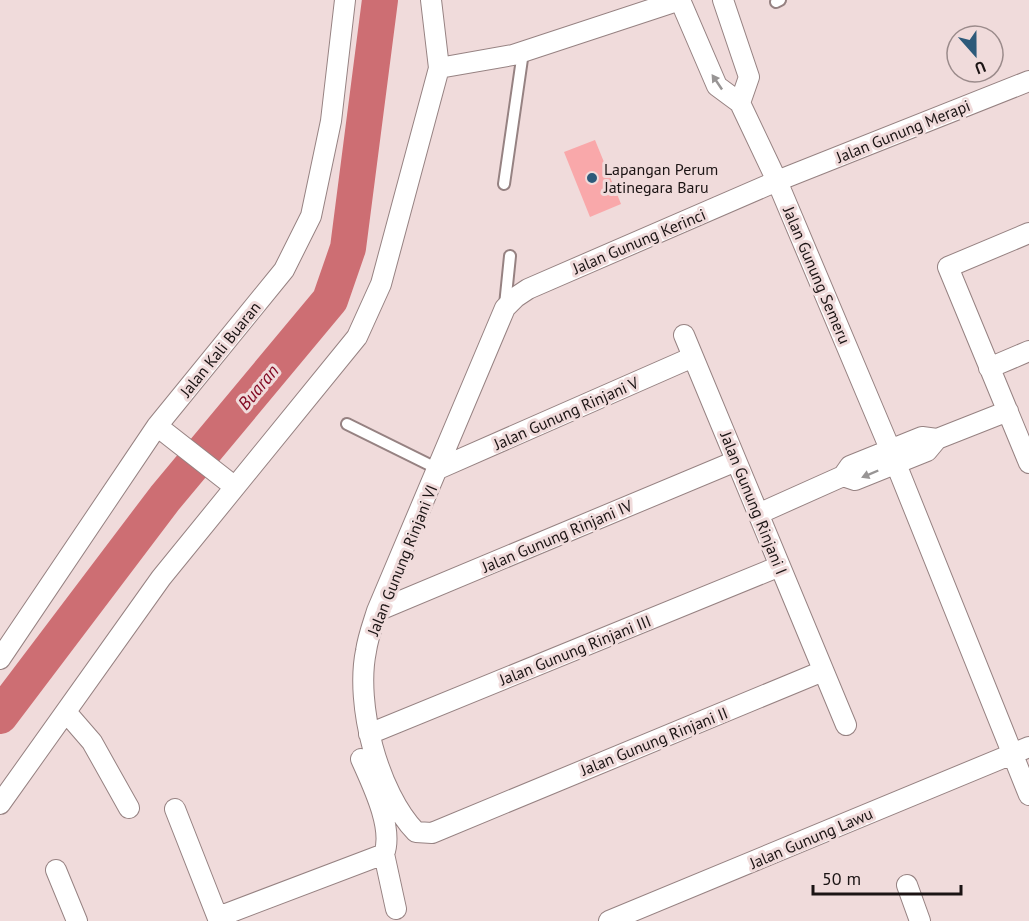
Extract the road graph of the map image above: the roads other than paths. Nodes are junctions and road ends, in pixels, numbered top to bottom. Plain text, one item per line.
1 (345, 0) edge
2 (431, 0) edge
3 (680, 0) edge
4 (723, 0) edge
5 (523, 52) junction
6 (439, 68) junction
7 (1029, 81) edge
8 (740, 103) junction
9 (777, 181) junction
10 (504, 184) dead end
11 (1029, 232) edge
12 (510, 256) dead end
13 (505, 308) junction
14 (684, 335) dead end
15 (1029, 351) edge
16 (693, 357) junction
17 (989, 368) junction
18 (1008, 411) junction
19 (347, 424) dead end
20 (162, 431) junction
21 (893, 456) junction
22 (736, 461) junction
23 (1029, 463) edge
24 (438, 469) junction
25 (231, 484) junction
26 (758, 514) junction
27 (780, 567) junction
28 (377, 611) junction
29 (0, 659) edge
30 (823, 671) junction
31 (66, 712) junction
32 (846, 725) dead end
33 (369, 734) junction
34 (1021, 751) edge
35 (361, 759) dead end
36 (1029, 795) edge
37 (0, 804) edge
38 (129, 808) dead end
39 (175, 809) dead end
40 (432, 833) joint
41 (384, 854) junction
42 (56, 870) dead end
43 (907, 885) dead end
44 (396, 909) dead end
45 (218, 919) edge
46 (77, 921) edge
47 (609, 921) edge
48 (920, 921) edge

1 - 20 street, Jalan Kali Buaran
2 - 6 street
3 - 5 street
8 -> 3 street, Jalan Gunung Semeru
4 - 8 street
5 - 6 street
5 - 10 lane
6 - 25 street
7 - 9 street, Jalan Gunung Merapi
8 - 9 street, Jalan Gunung Semeru
9 - 13 street, Jalan Gunung Kerinci
9 - 21 street, Jalan Gunung Semeru
11 - 17 street
12 - 13 lane
13 - 24 street, Jalan Gunung Rinjani VI
14 - 16 street, Jalan Gunung Rinjani I
15 - 17 street
16 - 22 street, Jalan Gunung Rinjani I
16 - 24 street, Jalan Gunung Rinjani V
17 - 18 street
18 - 21 street
18 - 23 street
19 - 24 lane
20 - 25 street
20 - 29 street, Jalan Kali Buaran
21 - 26 street
21 - 34 street, Jalan Gunung Semeru
22 - 26 street, Jalan Gunung Rinjani I
22 - 28 street, Jalan Gunung Rinjani IV
24 - 28 street, Jalan Gunung Rinjani VI
25 - 31 street
26 - 27 street, Jalan Gunung Rinjani I
27 - 30 street, Jalan Gunung Rinjani I
27 - 33 street, Jalan Gunung Rinjani III
28 - 33 street, Jalan Gunung Rinjani VI
30 - 32 street
30 - 40 street, Jalan Gunung Rinjani II
31 - 37 street
31 - 38 street
33 - 40 street, Jalan Gunung Rinjani VI
34 - 36 street, Jalan Gunung Semeru
34 - 47 street, Jalan Gunung Lawu
35 - 41 street
39 - 45 street
41 - 44 street
41 - 45 street
42 - 46 street
43 - 48 street

